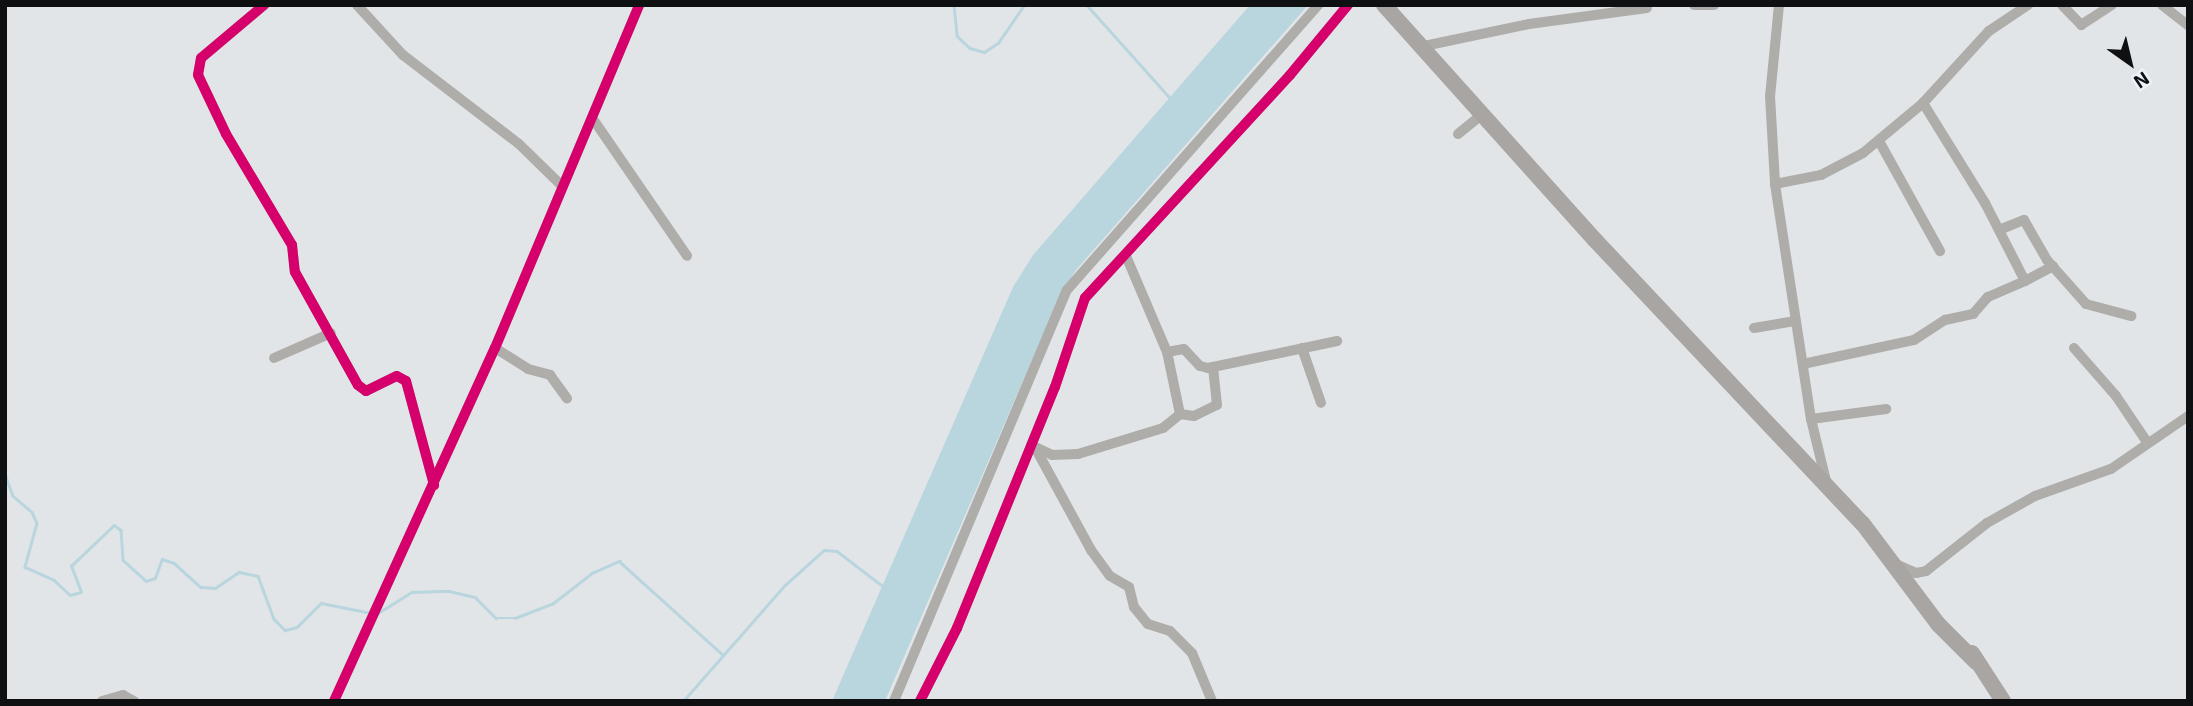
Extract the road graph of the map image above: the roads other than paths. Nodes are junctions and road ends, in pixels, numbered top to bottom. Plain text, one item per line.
1 (264, 5) edge
2 (358, 5) edge
3 (639, 5) edge
4 (1318, 5) edge
5 (1348, 5) edge
6 (1384, 5) edge
7 (1694, 5) edge
8 (1714, 5) edge
9 (1779, 5) edge
10 (2028, 5) edge
11 (2062, 5) edge
12 (2112, 5) edge
13 (2162, 5) edge
14 (1647, 8) dead end
15 (2188, 24) edge
16 (1424, 46) junction
17 (1923, 103) junction
18 (1484, 113) junction
19 (593, 119) junction
20 (1458, 134) dead end
21 (1880, 141) junction
22 (1775, 184) junction
23 (562, 186) junction
24 (1998, 230) junction
25 (1940, 251) dead end
26 (687, 256) dead end
27 (1126, 256) junction
28 (2053, 266) junction
29 (2025, 281) junction
30 (2131, 316) dead end
31 (1795, 321) junction
32 (1754, 328) dead end
33 (331, 333) junction
34 (1337, 341) dead end
35 (495, 348) junction
36 (1302, 348) junction
37 (2074, 348) dead end
38 (1167, 352) junction
39 (274, 358) dead end
40 (1803, 364) junction
41 (1213, 367) junction
42 (567, 398) dead end
43 (1321, 403) dead end
44 (1886, 409) dead end
45 (1180, 414) junction
46 (2188, 416) edge
47 (1811, 419) junction
48 (2147, 442) junction
49 (1034, 448) junction
50 (435, 485) junction
51 (1827, 485) junction
52 (1889, 561) junction
53 (102, 701) edge
54 (134, 701) edge
55 (334, 701) edge
56 (894, 701) edge
57 (920, 701) edge
58 (1212, 701) edge
59 (2003, 701) edge

1 - 33 street
2 - 23 street
3 - 19 street
4 - 56 street
5 - 27 street
6 - 16 main road
7 - 8 street
9 - 22 street
10 - 17 street
11 - 12 street
13 - 15 street
14 - 16 street
16 - 18 main road
17 - 21 street
17 - 24 street
18 - 20 street
18 - 51 main road
19 - 23 street
19 - 26 street
21 - 22 street
21 - 25 street
22 - 31 street
23 - 35 street
24 - 28 street
24 - 29 street
27 - 38 street
27 - 49 street
28 - 29 street
28 - 30 street
29 - 40 street
31 - 32 street
31 - 40 street
33 - 39 street
33 - 50 street
34 - 36 street
35 - 42 street
35 - 50 street
36 - 41 street
36 - 43 street
37 - 48 street
38 - 41 street
38 - 45 street
40 - 47 street
41 - 45 street
44 - 47 street
45 - 49 street
46 - 48 street
47 - 51 street
48 - 52 street
49 - 57 street
49 - 58 street
50 - 55 street
51 - 52 main road
52 - 59 main road
53 - 54 street

